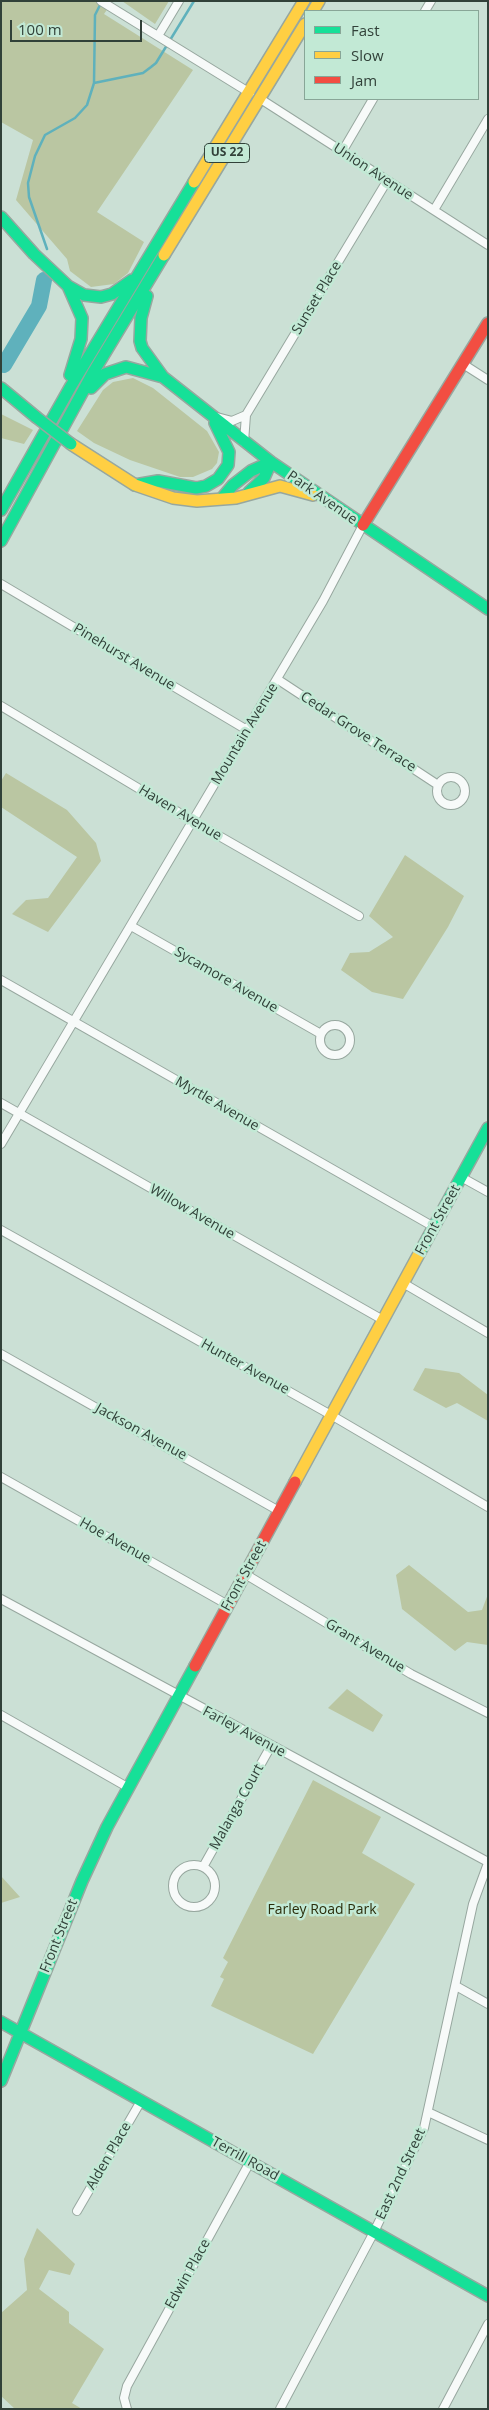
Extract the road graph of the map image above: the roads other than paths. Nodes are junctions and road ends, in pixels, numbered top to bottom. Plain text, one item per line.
1 (101, 1) edge
2 (179, 1) edge
3 (304, 1) edge
4 (304, 25) edge
5 (158, 36) junction
6 (255, 95) junction
7 (372, 100) edge
8 (488, 119) edge
9 (342, 152) junction
10 (388, 181) junction
11 (434, 210) junction
12 (1, 217) edge
13 (488, 245) edge
14 (139, 274) junction
15 (150, 282) junction
16 (68, 286) junction
17 (488, 323) edge
18 (464, 364) junction
19 (164, 377) junction
20 (488, 380) edge
21 (70, 386) junction
22 (3, 389) edge
23 (79, 400) junction
24 (246, 415) junction
25 (210, 416) junction
26 (244, 442) junction
27 (271, 462) junction
28 (135, 485) junction
29 (249, 493) junction
30 (223, 498) junction
31 (324, 498) junction
32 (1, 510) edge
33 (363, 526) junction
34 (1, 541) edge
35 (1, 584) edge
36 (488, 609) edge
37 (277, 679) junction
38 (1, 706) edge
39 (247, 730) junction
40 (438, 785) dead end
41 (193, 821) junction
42 (359, 916) dead end
43 (131, 926) junction
44 (1, 980) edge
45 (73, 1022) junction
46 (321, 1034) dead end
47 (1, 1103) edge
48 (19, 1114) junction
49 (488, 1128) edge
50 (1, 1144) edge
51 (462, 1177) junction
52 (488, 1192) edge
53 (434, 1227) junction
54 (1, 1230) edge
55 (404, 1283) junction
56 (383, 1320) junction
57 (488, 1333) edge
58 (1, 1354) edge
59 (331, 1415) junction
60 (1, 1477) edge
61 (488, 1507) edge
62 (279, 1511) junction
63 (245, 1574) junction
64 (1, 1599) edge
65 (228, 1605) junction
66 (178, 1696) junction
67 (488, 1714) edge
68 (1, 1715) edge
69 (271, 1746) junction
70 (129, 1788) junction
71 (488, 1863) edge
72 (203, 1867) junction
73 (456, 1986) junction
74 (488, 2004) edge
75 (1, 2022) edge
76 (20, 2033) junction
77 (1, 2081) edge
78 (141, 2101) junction
79 (428, 2112) junction
80 (488, 2140) edge
81 (250, 2162) junction
82 (77, 2212) dead end
83 (374, 2232) junction
84 (488, 2296) edge
85 (488, 2324) edge
86 (127, 2409) edge
87 (280, 2409) edge
88 (443, 2409) edge

1 - 5 street, Union Avenue
2 - 5 street
3 - 6 main road, US 22
4 - 6 main road, US 22
5 - 6 street, Union Avenue
6 - 9 street, Union Avenue
6 - 14 main road, US 22
6 - 15 main road, US 22
7 - 9 street
8 - 11 street
9 - 10 street, Union Avenue
10 - 11 street, Union Avenue
10 - 24 street, Sunset Place
11 - 13 street, Union Avenue
12 - 16 main road
14 - 16 main road
14 - 21 main road, US 22
15 - 19 main road
15 - 23 main road, US 22
16 - 21 main road
17 - 18 main road, Mountain Avenue
18 - 20 street
18 - 33 main road, Mountain Avenue
19 - 23 main road
19 - 25 main road, Park Avenue
21 - 32 main road, US 22
22 - 28 main road, bridge
23 - 34 main road, US 22
24 - 25 street
24 - 26 street, Sunset Place
25 - 26 main road, Park Avenue
25 - 28 main road
26 - 27 main road, Park Avenue
27 - 29 main road
27 - 30 main road
27 - 31 main road, Park Avenue
28 - 30 main road
29 - 30 main road
29 - 31 main road
31 - 33 main road, Park Avenue
33 - 36 main road, Park Avenue
33 - 37 street, Mountain Avenue
35 - 39 street, Pinehurst Avenue
37 - 39 street, Mountain Avenue
37 - 40 street, Cedar Grove Terrace
38 - 41 street, Haven Avenue
39 - 41 street, Mountain Avenue
41 - 42 street, Haven Avenue
41 - 43 street, Mountain Avenue
43 - 45 street, Mountain Avenue
43 - 46 street, Sycamore Avenue
44 - 45 street, Myrtle Avenue
45 - 48 street, Mountain Avenue
45 - 53 street, Myrtle Avenue
47 - 48 street, Willow Avenue
48 - 50 street, Mountain Avenue
48 - 56 street, Willow Avenue
49 - 51 main road, Front Street
51 - 52 street
51 - 53 main road, Front Street
53 - 55 main road, Front Street
54 - 59 street, Hunter Avenue
55 - 56 main road, Front Street
55 - 57 street
56 - 59 main road, Front Street
58 - 62 street, Jackson Avenue
59 - 61 street, Hunter Avenue
59 - 62 main road, Front Street
60 - 65 street, Hoe Avenue
62 - 63 main road, Front Street
63 - 65 main road, Front Street
63 - 67 street, Grant Avenue
64 - 66 street, Farley Avenue
65 - 66 main road, Front Street
66 - 69 street, Farley Avenue
66 - 70 main road, Front Street
68 - 70 street
69 - 71 street, Farley Avenue
69 - 72 street, Malanga Court
70 - 76 main road, Front Street
71 - 73 street, East 2nd Street
72 - 72 street
73 - 74 street
73 - 79 street, East 2nd Street
75 - 76 main road, Terrill Road
76 - 77 main road, Front Street
76 - 78 main road, Terrill Road
78 - 81 main road, Terrill Road
78 - 82 street, Alden Place
79 - 80 street
79 - 83 street, East 2nd Street
81 - 83 main road, Terrill Road
81 - 86 street, Edwin Place
83 - 84 main road, Terrill Road
83 - 87 street, East 2nd Street
85 - 88 street

